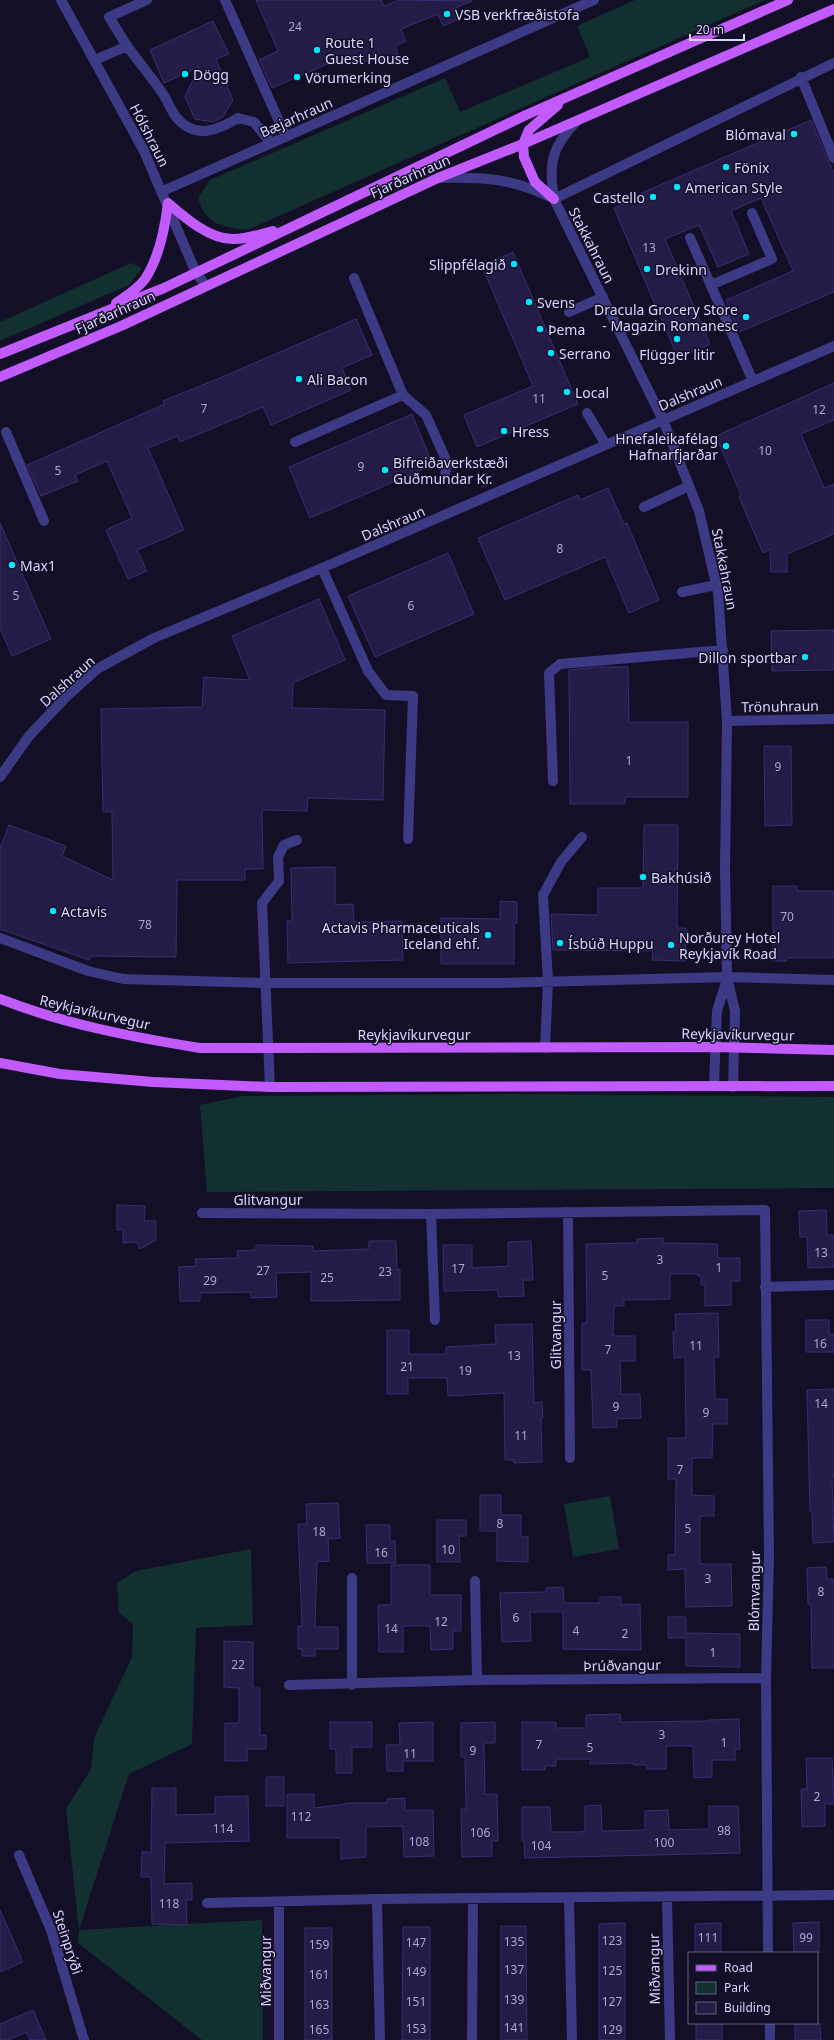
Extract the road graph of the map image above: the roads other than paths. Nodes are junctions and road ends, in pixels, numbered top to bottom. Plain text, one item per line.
1 (61, 0) edge
2 (147, 0) edge
3 (225, 0) edge
4 (594, 0) edge
5 (788, 0) edge
6 (834, 9) edge
7 (127, 46) junction
8 (95, 60) junction
9 (834, 62) edge
10 (801, 77) junction
11 (574, 93) junction
12 (577, 121) junction
13 (286, 137) junction
14 (271, 143) junction
15 (523, 144) junction
16 (834, 158) edge
17 (438, 178) junction
18 (163, 191) junction
19 (554, 199) junction
20 (168, 203) junction
21 (752, 213) dead end
22 (304, 222) junction
23 (690, 238) dead end
24 (196, 273) junction
25 (354, 278) dead end
26 (711, 285) junction
27 (206, 286) junction
28 (603, 297) junction
29 (569, 312) dead end
30 (100, 314) junction
31 (834, 346) edge
32 (0, 354) edge
33 (0, 377) edge
34 (753, 381) junction
35 (403, 395) junction
36 (587, 413) dead end
37 (663, 420) junction
38 (6, 432) dead end
39 (295, 442) dead end
40 (606, 445) junction
41 (445, 474) dead end
42 (689, 486) junction
43 (644, 507) dead end
44 (44, 521) dead end
45 (322, 568) junction
46 (716, 585) junction
47 (682, 592) dead end
48 (723, 650) junction
49 (834, 719) edge
50 (727, 721) junction
51 (0, 777) edge
52 (553, 781) dead end
53 (582, 837) dead end
54 (408, 839) dead end
55 (297, 840) dead end
56 (0, 938) edge
57 (727, 978) junction
58 (834, 980) edge
59 (548, 981) junction
60 (266, 983) junction
61 (0, 999) edge
62 (715, 1047) junction
63 (268, 1048) junction
64 (545, 1048) junction
65 (736, 1048) junction
66 (834, 1050) edge
67 (0, 1063) edge
68 (714, 1086) junction
69 (834, 1086) edge
70 (270, 1087) junction
71 (733, 1087) junction
72 (765, 1210) joint
73 (568, 1212) junction
74 (202, 1213) dead end
75 (431, 1214) junction
76 (834, 1285) edge
77 (765, 1287) junction
78 (435, 1320) dead end
79 (570, 1458) dead end
80 (352, 1578) dead end
81 (475, 1581) dead end
82 (766, 1678) junction
83 (477, 1680) junction
84 (289, 1685) dead end
85 (352, 1685) junction
86 (19, 1855) dead end
87 (767, 1896) junction
88 (834, 1896) edge
89 (667, 1897) junction
90 (377, 1898) junction
91 (569, 1898) junction
92 (473, 1899) junction
93 (279, 1902) junction
94 (208, 1903) dead end
95 (768, 1952) edge
96 (770, 2024) edge
97 (84, 2040) edge
98 (279, 2040) edge
99 (380, 2040) edge
100 (472, 2040) edge
101 (572, 2040) edge
102 (670, 2040) edge
103 (770, 2040) edge

1 - 8 street, Hólshraun
2 - 7 street
3 - 13 street
4 - 13 street, Bæjarhraun
5 - 11 main road, Fjarðarhraun
6 - 12 main road, Fjarðarhraun
7 - 8 street
7 - 14 street
8 - 18 street, Hólshraun
9 - 10 street
10 - 16 street
10 - 19 street
11 - 15 main road
11 - 22 main road, Fjarðarhraun
12 - 15 main road, Fjarðarhraun
12 - 19 street, Stakkahraun
13 - 14 street, Bæjarhraun
14 - 18 street, Bæjarhraun
15 - 17 main road, Fjarðarhraun
15 - 19 main road
17 - 19 street, Stakkahraun
17 - 27 main road, Fjarðarhraun
18 - 20 street, Hólshraun
19 - 28 street, Stakkahraun
20 - 22 main road
20 - 24 street, Hólshraun
20 - 30 main road
21 - 26 street
22 - 24 main road, Fjarðarhraun
23 - 26 street
24 - 27 street, Hólshraun
24 - 30 main road, Fjarðarhraun
25 - 35 street
26 - 34 street
27 - 33 main road, Fjarðarhraun
28 - 29 street
28 - 37 street, Stakkahraun
30 - 32 main road, Fjarðarhraun
31 - 34 street, Dalshraun
34 - 37 street, Dalshraun
35 - 39 street
35 - 41 street
36 - 40 street
37 - 40 street, Dalshraun
37 - 42 street, Stakkahraun
38 - 44 street
40 - 45 street, Dalshraun
42 - 43 street
42 - 46 street, Stakkahraun
45 - 51 street, Dalshraun
45 - 54 street
46 - 47 street
46 - 48 street, Stakkahraun
48 - 50 street, Stakkahraun
48 - 52 street
49 - 50 street, Trönuhraun
50 - 57 street, Stakkahraun
53 - 59 street
55 - 60 street
56 - 60 street
57 - 58 street
57 - 59 street
57 - 62 street, Stakkahraun
57 - 65 street, Stakkahraun
59 - 60 street
59 - 64 street
60 - 63 street
61 - 63 main road, Reykjavíkurvegur
62 - 64 main road, Reykjavíkurvegur
62 - 65 main road, Reykjavíkurvegur
62 - 68 street, Stakkahraun
63 - 64 main road, Reykjavíkurvegur
63 - 70 street
65 - 66 main road, Reykjavíkurvegur
65 - 71 street, Stakkahraun
67 - 70 main road
68 - 70 main road
68 - 71 main road
69 - 71 main road
72 - 73 street, Glitvangur
72 - 77 street, Blómvangur
73 - 75 street, Glitvangur
73 - 79 street, Glitvangur
74 - 75 street, Glitvangur
75 - 78 street
76 - 77 street
77 - 82 street, Blómvangur
80 - 85 street
81 - 83 street
82 - 83 street, Þrúðvangur
82 - 87 street, Blómvangur
83 - 85 street, Þrúðvangur
84 - 85 street, Þrúðvangur
86 - 97 street, Steinprýði
87 - 88 street
87 - 89 street
87 - 95 street
89 - 91 street
89 - 102 street, Miðvangur
90 - 92 street
90 - 93 street
90 - 99 street
91 - 92 street
91 - 101 street
92 - 100 street
93 - 94 street
93 - 98 street, Miðvangur
96 - 103 street

